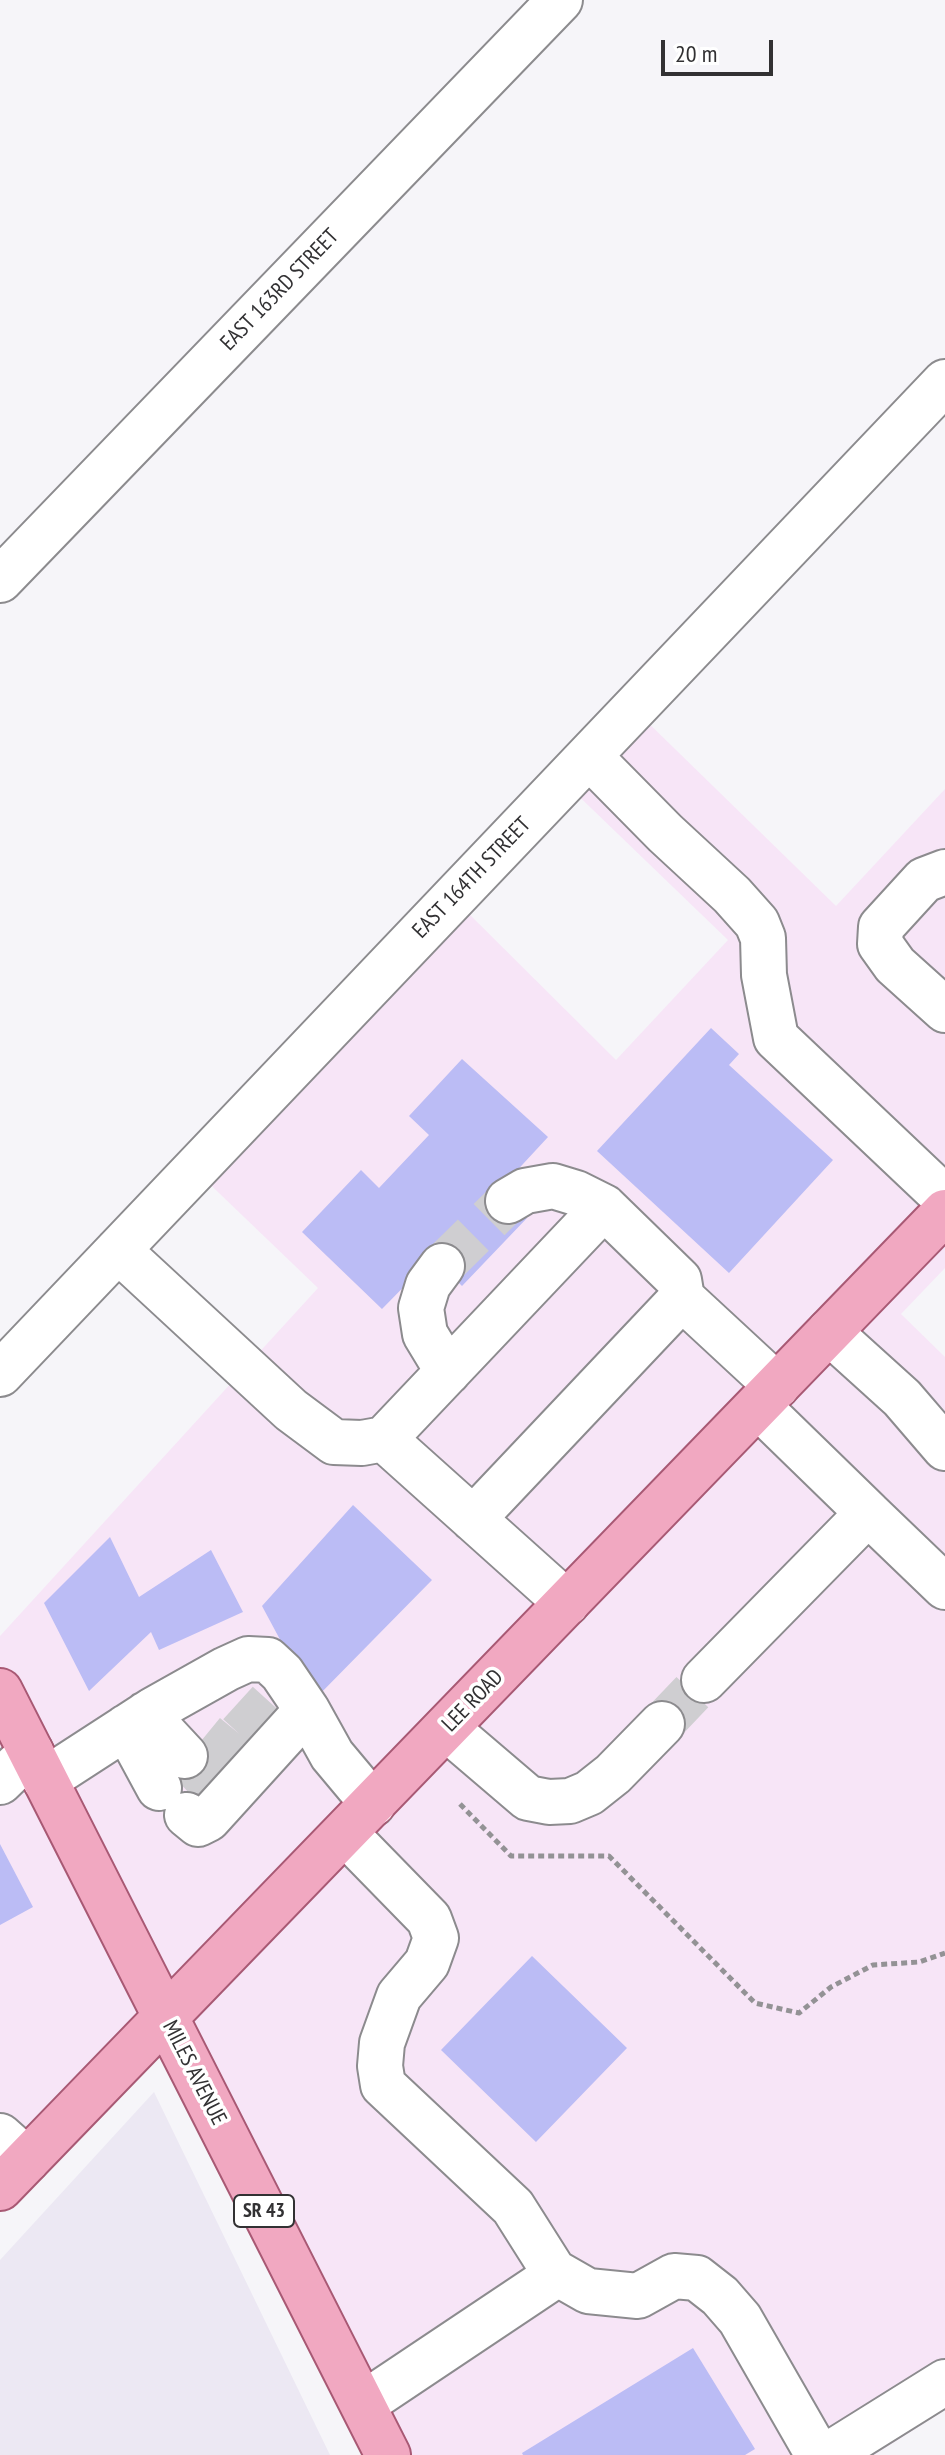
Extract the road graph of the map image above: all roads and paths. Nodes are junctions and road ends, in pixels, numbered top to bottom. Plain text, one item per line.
1 (560, 0) edge
2 (945, 382) edge
3 (0, 580) edge
4 (589, 756) junction
5 (945, 872) edge
6 (945, 1010) edge
7 (945, 1198) edge
8 (508, 1201) tunnel mouth
9 (604, 1207) junction
10 (945, 1212) edge
11 (118, 1250) junction
12 (442, 1266) tunnel mouth
13 (682, 1298) junction
14 (829, 1332) junction
15 (448, 1372) junction
16 (0, 1374) edge
17 (768, 1396) junction
18 (384, 1439) junction
19 (945, 1448) edge
20 (868, 1513) junction
21 (473, 1519) junction
22 (945, 1587) edge
23 (567, 1603) junction
24 (704, 1680) tunnel mouth
25 (0, 1691) edge
26 (147, 1714) junction
27 (662, 1724) tunnel mouth
28 (286, 1727) junction
29 (446, 1728) junction
30 (38, 1766) junction
31 (208, 1777) junction
32 (0, 1782) edge
33 (460, 1804) dead end
34 (359, 1818) junction
35 (945, 1953) edge
36 (166, 2018) junction
37 (9, 2161) edge
38 (553, 2271) junction
39 (945, 2382) edge
40 (363, 2404) junction
41 (388, 2455) edge
42 (818, 2455) edge
43 (828, 2455) edge

1 - 3 street, EAST 163RD STREET
2 - 4 street, EAST 164TH STREET
4 - 7 street
4 - 11 street, EAST 164TH STREET
5 - 6 street
8 - 9 street
9 - 13 street
9 - 15 street
10 - 14 main road, LEE ROAD
11 - 16 street, EAST 164TH STREET
11 - 18 street
12 - 15 street
13 - 17 street
13 - 21 street
14 - 17 main road, LEE ROAD
14 - 19 street
15 - 18 street
17 - 20 street
17 - 23 main road, LEE ROAD
18 - 21 street
20 - 22 street
20 - 24 street
21 - 23 street
23 - 29 main road, LEE ROAD
25 - 30 main road, MILES AVENUE / SR 43
26 - 28 street
26 - 30 street
26 - 31 street
26 - 31 street
27 - 29 street
28 - 31 street
28 - 34 street
29 - 34 main road, LEE ROAD
30 - 32 street
30 - 36 main road, MILES AVENUE / SR 43
33 - 35 path
34 - 36 main road, LEE ROAD
34 - 38 street
36 - 37 main road, LEE ROAD
36 - 40 main road, MILES AVENUE / SR 43
38 - 40 street
38 - 42 street
39 - 43 street
40 - 41 main road, MILES AVENUE / SR 43

